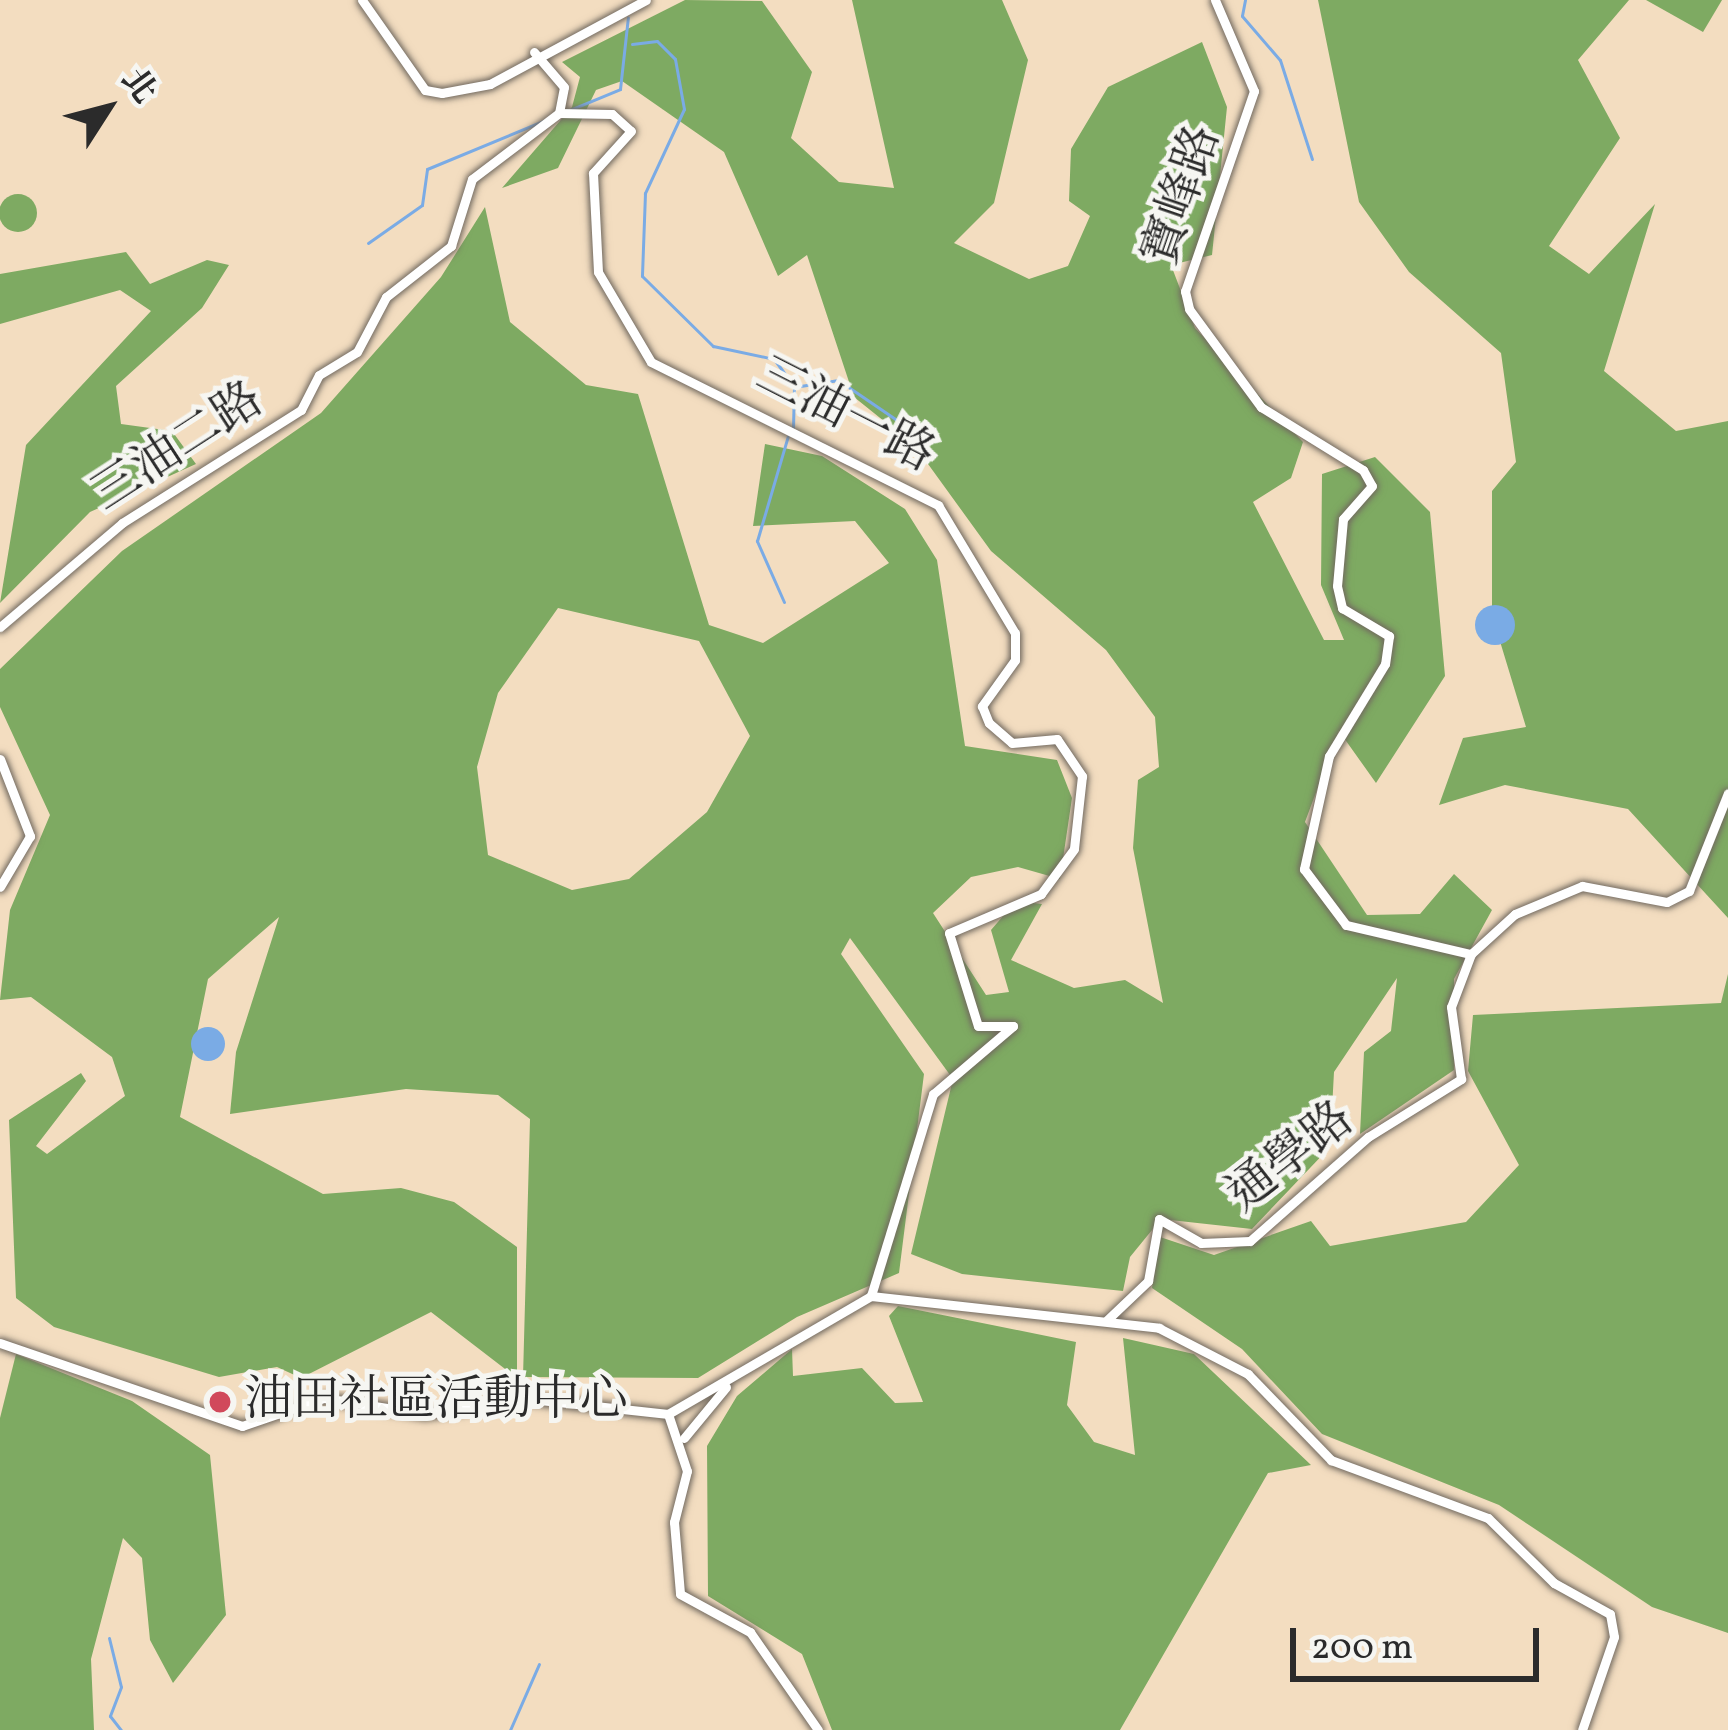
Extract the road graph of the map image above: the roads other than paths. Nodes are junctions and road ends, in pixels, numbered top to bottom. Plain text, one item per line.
1 (362, 0) edge
2 (646, 0) edge
3 (1215, 0) edge
4 (534, 52) junction
5 (559, 112) junction
6 (0, 627) edge
7 (0, 759) edge
8 (1728, 794) edge
9 (0, 887) edge
10 (1471, 955) junction
11 (871, 1296) junction
12 (1107, 1320) junction
13 (0, 1343) edge
14 (744, 1364) junction
15 (668, 1414) junction
16 (684, 1438) junction
17 (818, 1730) edge
18 (1582, 1730) edge

1 - 4 street
2 - 4 street
3 - 10 street, 寶峰路
4 - 5 street
5 - 6 street, 三油二路
5 - 11 street, 三油一路
7 - 9 street
8 - 10 street
10 - 12 street, 通學路
11 - 12 street
11 - 14 street
12 - 18 street
13 - 15 street
14 - 15 street
14 - 16 street
15 - 16 street
16 - 17 street

